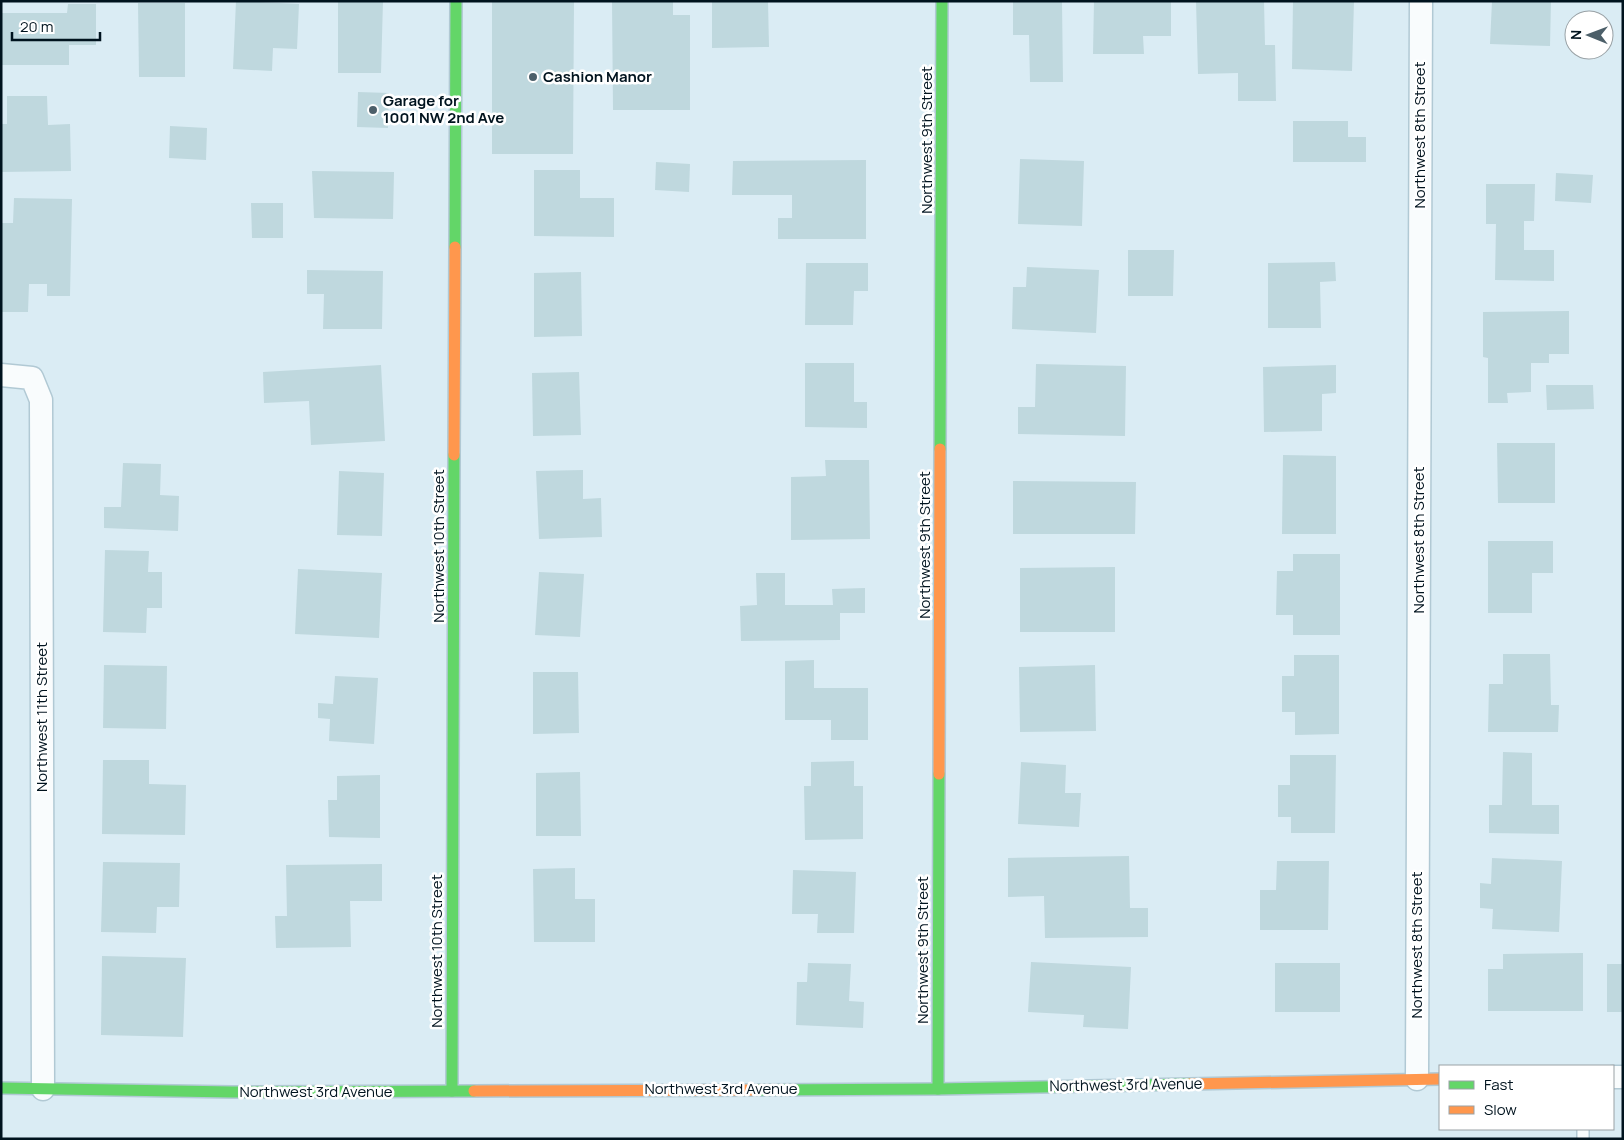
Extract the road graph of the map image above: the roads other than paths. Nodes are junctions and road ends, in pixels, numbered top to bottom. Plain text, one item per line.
1 (456, 1) edge
2 (942, 1) edge
3 (1421, 1) edge
4 (1, 375) edge
5 (1417, 1079) junction
6 (1439, 1079) edge
7 (1, 1088) edge
8 (43, 1089) junction
9 (938, 1089) junction
10 (452, 1091) junction

1 - 10 street, Northwest 10th Street
2 - 9 street, Northwest 9th Street
3 - 5 street, Northwest 8th Street
4 - 8 street, Northwest 11th Street
5 - 6 street, Northwest 3rd Avenue
5 - 9 street, Northwest 3rd Avenue
7 - 8 street, Northwest 3rd Avenue
8 - 10 street, Northwest 3rd Avenue
9 - 10 street, Northwest 3rd Avenue

